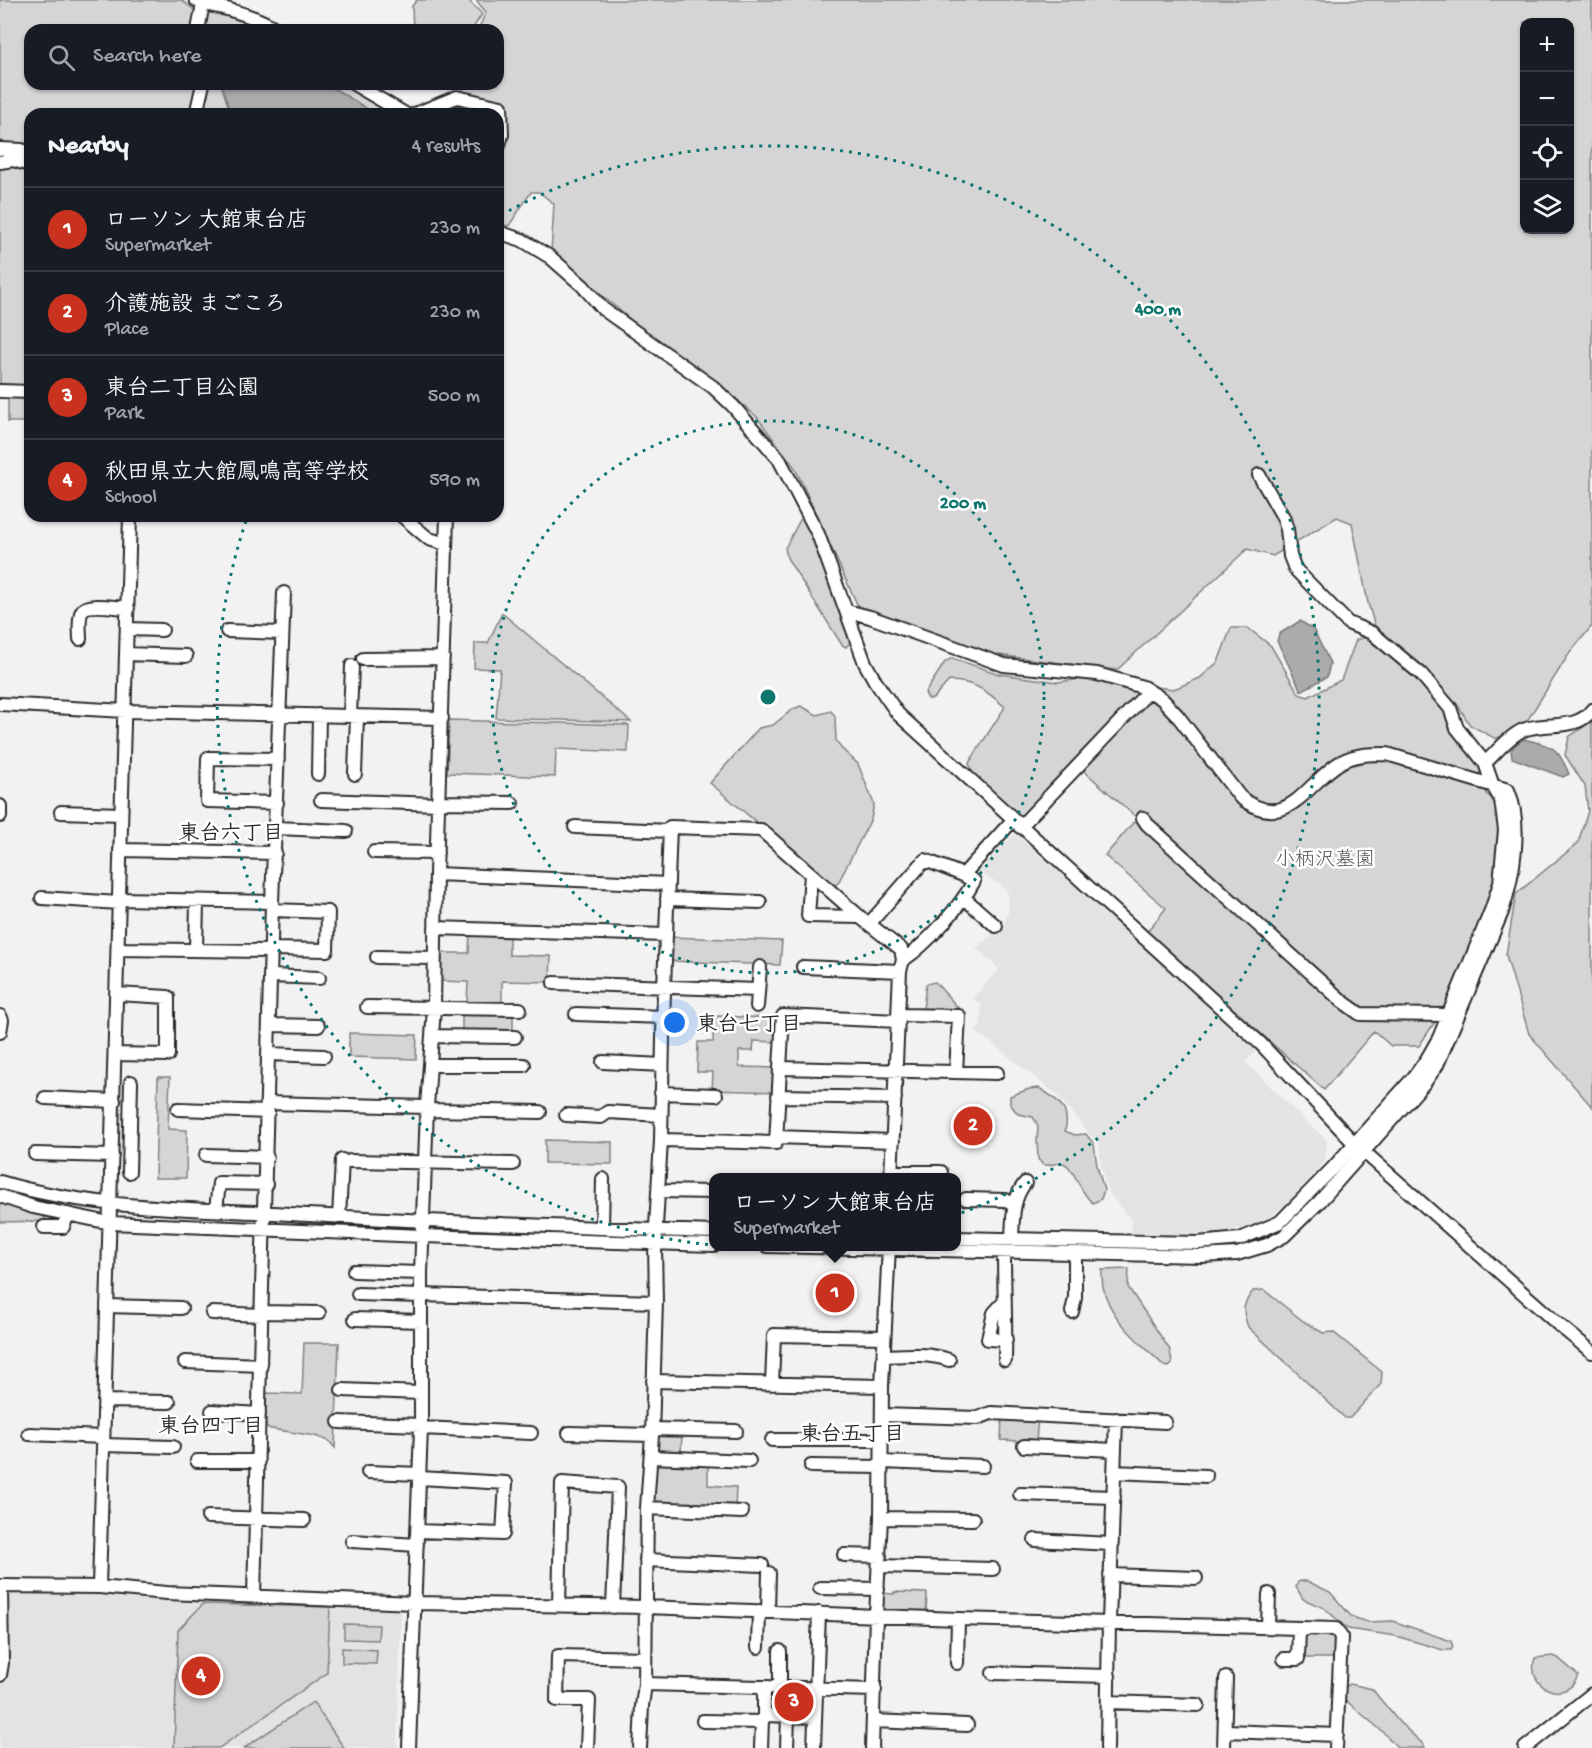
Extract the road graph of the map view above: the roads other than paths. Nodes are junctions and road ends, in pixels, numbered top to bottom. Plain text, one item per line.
1 (199, 2) edge
2 (198, 24) edge
3 (269, 24) edge
4 (202, 90) edge
5 (364, 90) edge
6 (197, 108) edge
7 (395, 108) edge
8 (430, 108) edge
9 (501, 108) edge
10 (0, 149) edge
11 (24, 151) edge
12 (0, 162) edge
13 (24, 163) edge
14 (504, 234) edge
15 (0, 391) edge
16 (24, 392) edge
17 (1259, 476) dead end
18 (130, 522) edge
19 (409, 522) edge
20 (447, 522) edge
21 (446, 544) junction
22 (284, 593) dead end
23 (128, 608) junction
24 (848, 611) junction
25 (127, 629) junction
26 (162, 630) dead end
27 (231, 635) dead end
28 (283, 635) junction
29 (80, 639) dead end
30 (126, 654) junction
31 (186, 656) dead end
32 (443, 658) junction
33 (363, 659) dead end
34 (352, 666) dead end
35 (1149, 691) junction
36 (0, 704) edge
37 (1592, 710) edge
38 (124, 711) junction
39 (280, 714) junction
40 (319, 715) junction
41 (354, 716) junction
42 (442, 718) junction
43 (278, 759) junction
44 (1485, 763) junction
45 (318, 774) dead end
46 (355, 774) dead end
47 (1493, 786) junction
48 (321, 800) dead end
49 (277, 803) junction
50 (438, 803) junction
51 (512, 803) dead end
52 (0, 806) edge
53 (61, 812) dead end
54 (121, 814) junction
55 (0, 816) edge
56 (1143, 818) dead end
57 (1016, 824) junction
58 (575, 827) dead end
59 (276, 828) junction
60 (346, 831) dead end
61 (670, 831) junction
62 (120, 850) junction
63 (374, 852) dead end
64 (276, 853) junction
65 (436, 854) junction
66 (436, 874) junction
67 (811, 874) junction
68 (963, 875) junction
69 (668, 884) junction
70 (42, 898) dead end
71 (964, 898) junction
72 (667, 899) junction
73 (119, 901) junction
74 (196, 901) junction
75 (759, 902) dead end
76 (272, 906) junction
77 (865, 921) junction
78 (996, 926) dead end
79 (435, 928) junction
80 (666, 935) junction
81 (118, 949) junction
82 (196, 950) junction
83 (271, 950) junction
84 (377, 957) dead end
85 (434, 958) junction
86 (902, 966) junction
87 (760, 967) dead end
88 (803, 968) dead end
89 (271, 976) junction
90 (319, 978) dead end
91 (554, 983) dead end
92 (664, 988) junction
93 (758, 990) junction
94 (117, 994) junction
95 (757, 1006) dead end
96 (367, 1007) dead end
97 (434, 1008) junction
98 (520, 1009) dead end
99 (576, 1014) dead end
100 (0, 1016) edge
101 (664, 1017) junction
102 (1453, 1017) junction
103 (899, 1018) junction
104 (270, 1025) junction
105 (318, 1026) dead end
106 (0, 1032) edge
107 (432, 1036) junction
108 (515, 1037) dead end
109 (269, 1053) junction
110 (115, 1054) junction
111 (324, 1056) dead end
112 (603, 1062) dead end
113 (430, 1065) junction
114 (524, 1065) dead end
115 (662, 1065) junction
116 (780, 1068) junction
117 (896, 1070) junction
118 (956, 1072) junction
119 (997, 1073) dead end
120 (131, 1082) dead end
121 (661, 1093) junction
122 (716, 1095) dead end
123 (778, 1096) junction
124 (45, 1098) dead end
125 (895, 1098) junction
126 (114, 1101) junction
127 (268, 1107) junction
128 (178, 1109) dead end
129 (427, 1109) junction
130 (540, 1112) dead end
131 (566, 1115) dead end
132 (661, 1115) junction
133 (113, 1124) junction
134 (130, 1124) junction
135 (776, 1137) junction
136 (661, 1140) junction
137 (893, 1141) junction
138 (1359, 1148) junction
139 (35, 1154) dead end
140 (206, 1155) dead end
141 (112, 1156) junction
142 (267, 1156) junction
143 (425, 1161) junction
144 (513, 1164) dead end
145 (129, 1172) dead end
146 (941, 1172) dead end
147 (892, 1173) edge
148 (925, 1173) edge
149 (603, 1179) dead end
150 (0, 1182) edge
151 (1025, 1183) dead end
152 (266, 1184) junction
153 (658, 1191) junction
154 (709, 1192) edge
155 (0, 1196) edge
156 (966, 1199) dead end
157 (111, 1205) junction
158 (1014, 1206) junction
159 (216, 1210) junction
160 (266, 1213) junction
161 (68, 1214) junction
162 (339, 1217) junction
163 (423, 1222) junction
164 (110, 1223) junction
165 (44, 1227) dead end
166 (602, 1228) junction
167 (264, 1230) junction
168 (656, 1230) junction
169 (709, 1232) edge
170 (423, 1236) junction
171 (961, 1238) edge
172 (1012, 1239) junction
173 (655, 1244) junction
174 (709, 1245) edge
175 (889, 1251) edge
176 (961, 1251) edge
177 (1004, 1252) junction
178 (1075, 1254) junction
179 (354, 1271) dead end
180 (421, 1272) junction
181 (358, 1294) dead end
182 (421, 1295) junction
183 (656, 1302) junction
184 (107, 1306) junction
185 (181, 1308) dead end
186 (1072, 1312) dead end
187 (212, 1313) dead end
188 (319, 1313) dead end
189 (262, 1314) junction
190 (355, 1319) dead end
191 (421, 1321) junction
192 (884, 1337) junction
193 (1592, 1352) edge
194 (884, 1356) junction
195 (949, 1360) dead end
196 (1005, 1360) dead end
197 (185, 1362) dead end
198 (261, 1365) junction
199 (653, 1381) junction
200 (772, 1384) junction
201 (882, 1386) junction
202 (342, 1390) dead end
203 (421, 1394) junction
204 (105, 1401) junction
205 (169, 1402) dead end
206 (212, 1411) dead end
207 (259, 1414) junction
208 (882, 1415) junction
209 (1116, 1419) junction
210 (339, 1422) dead end
211 (1165, 1422) dead end
212 (421, 1427) junction
213 (736, 1431) dead end
214 (652, 1432) junction
215 (531, 1433) dead end
216 (569, 1433) dead end
217 (29, 1434) dead end
218 (771, 1440) dead end
219 (882, 1440) junction
220 (103, 1441) junction
221 (1024, 1446) dead end
222 (172, 1447) dead end
223 (1115, 1450) junction
224 (651, 1457) junction
225 (197, 1461) dead end
226 (258, 1461) junction
227 (748, 1461) dead end
228 (882, 1465) junction
229 (811, 1466) dead end
230 (983, 1466) dead end
231 (368, 1472) dead end
232 (1114, 1472) junction
233 (420, 1476) junction
234 (1206, 1476) dead end
235 (1020, 1494) dead end
236 (1113, 1497) junction
237 (647, 1508) junction
238 (742, 1512) dead end
239 (208, 1517) dead end
240 (257, 1518) junction
241 (881, 1518) junction
242 (973, 1519) dead end
243 (304, 1520) dead end
244 (418, 1531) junction
245 (1035, 1540) dead end
246 (352, 1541) dead end
247 (1111, 1544) junction
248 (417, 1545) junction
249 (844, 1556) dead end
250 (646, 1560) junction
251 (880, 1561) junction
252 (993, 1569) dead end
253 (1110, 1575) junction
254 (1196, 1578) dead end
255 (1, 1586) edge
256 (99, 1587) junction
257 (820, 1588) dead end
258 (878, 1589) junction
259 (1269, 1594) dead end
260 (254, 1596) junction
261 (414, 1603) junction
262 (559, 1605) junction
263 (613, 1607) junction
264 (646, 1607) junction
265 (764, 1611) junction
266 (819, 1613) junction
267 (876, 1616) junction
268 (958, 1618) junction
269 (1109, 1622) junction
270 (1268, 1627) junction
271 (1299, 1628) junction
272 (758, 1647) dead end
273 (780, 1651) dead end
274 (645, 1658) junction
275 (1284, 1659) dead end
276 (957, 1664) dead end
277 (993, 1673) dead end
278 (0, 1675) edge
279 (1109, 1676) junction
280 (1226, 1678) dead end
281 (645, 1684) junction
282 (764, 1687) junction
283 (780, 1688) junction
284 (815, 1688) junction
285 (875, 1690) junction
286 (1592, 1694) edge
287 (1108, 1702) junction
288 (1198, 1705) dead end
289 (788, 1716) junction
290 (815, 1717) junction
291 (703, 1720) dead end
292 (763, 1720) junction
293 (873, 1721) junction
294 (967, 1725) dead end
295 (1226, 1731) junction
296 (1337, 1735) junction
297 (409, 1748) edge
298 (587, 1748) edge
299 (640, 1748) edge
300 (761, 1748) edge
301 (787, 1748) edge
302 (814, 1748) edge
303 (872, 1748) edge
304 (1107, 1748) edge
305 (1224, 1748) edge
306 (1336, 1748) edge
307 (1525, 1748) edge

1 - 2 street
1 - 3 street
4 - 6 street
5 - 7 street
8 - 9 street
10 - 11 street
12 - 13 street
14 - 24 street
15 - 16 street
17 - 44 street
18 - 23 street
19 - 21 street
20 - 21 street
21 - 32 street
22 - 28 street
23 - 25 street
23 - 29 street
24 - 35 street
24 - 57 street
25 - 26 street
25 - 30 street
27 - 28 street
28 - 39 street
30 - 31 street
30 - 38 street
32 - 33 street
32 - 42 street
34 - 41 street
35 - 47 street
35 - 57 street
36 - 38 street
37 - 44 street
38 - 39 street
38 - 54 street
39 - 40 street
39 - 43 street
40 - 41 street
40 - 45 street
41 - 42 street
41 - 46 street
42 - 50 street
43 - 49 street
43 - 49 street
44 - 47 street
47 - 102 street
48 - 50 street
49 - 59 street
50 - 51 street
50 - 65 street
52 - 55 street
53 - 54 street
54 - 62 street
56 - 102 street
57 - 68 street
57 - 138 street
58 - 61 street
59 - 60 street
59 - 64 street
61 - 67 street
61 - 69 street
62 - 64 street
62 - 73 street
63 - 65 street
64 - 76 street
65 - 66 street
66 - 69 street
66 - 79 street
67 - 77 street
67 - 77 street
68 - 71 street
68 - 77 street
69 - 72 street
70 - 73 street
71 - 78 street
71 - 86 street
72 - 75 street
72 - 80 street
73 - 74 street
73 - 81 street
74 - 76 street
74 - 82 street
76 - 83 street
76 - 83 street
77 - 86 street
79 - 80 street
79 - 85 street
80 - 92 street
81 - 82 street
81 - 94 street
82 - 83 street
83 - 89 street
84 - 85 street
85 - 97 street
86 - 88 street
86 - 103 street
87 - 93 street
89 - 90 street
89 - 104 street
91 - 92 street
92 - 93 street
92 - 101 street
93 - 95 street
94 - 110 street
94 - 110 street
96 - 97 street
97 - 98 street
97 - 107 street
99 - 101 street
100 - 106 street
101 - 115 street
102 - 138 street
103 - 116 street
103 - 117 street
103 - 118 street
104 - 105 street
104 - 109 street
107 - 108 street
107 - 113 street
109 - 111 street
109 - 127 street
110 - 126 street
112 - 115 street
113 - 114 street
113 - 129 street
115 - 121 street
116 - 117 street
116 - 123 street
117 - 118 street
117 - 125 street
118 - 119 street
120 - 134 street
121 - 122 street
121 - 132 street
123 - 125 street
123 - 135 street
124 - 126 street
125 - 137 street
126 - 133 street
127 - 128 street
127 - 129 street
127 - 142 street
129 - 130 street
129 - 143 street
131 - 132 street
132 - 136 street
133 - 134 street
133 - 141 street
134 - 145 street
135 - 136 street
135 - 137 street
136 - 153 street
137 - 147 street
138 - 172 street
138 - 178 street
138 - 193 street
139 - 141 street
140 - 142 street
141 - 157 street
142 - 152 street
143 - 144 street
143 - 162 street
143 - 163 street
146 - 148 street
149 - 166 street
150 - 157 street
151 - 158 street
152 - 159 street
152 - 160 street
153 - 154 street
153 - 168 street
155 - 161 street
156 - 158 street
157 - 159 street
157 - 164 street
158 - 172 street
159 - 160 street
160 - 162 street
160 - 167 street
161 - 164 street
161 - 165 street
162 - 163 street
163 - 166 street
163 - 170 street
164 - 167 street
164 - 184 street
166 - 168 street
167 - 170 street
167 - 189 street
168 - 169 street
168 - 173 street
170 - 173 street
170 - 180 street
171 - 172 street
173 - 174 street
173 - 183 street
175 - 192 street
176 - 177 street
177 - 178 street
177 - 196 street
178 - 186 street
179 - 180 street
180 - 182 street
181 - 182 street
182 - 183 street
182 - 191 street
183 - 199 street
184 - 185 street
184 - 204 street
187 - 189 street
188 - 189 street
189 - 198 street
190 - 191 street
191 - 203 street
192 - 194 street
192 - 200 street
194 - 195 street
194 - 201 street
197 - 198 street
198 - 207 street
199 - 200 street
199 - 214 street
200 - 201 street
201 - 208 street
202 - 203 street
203 - 212 street
204 - 205 street
204 - 220 street
206 - 207 street
207 - 226 street
208 - 209 street
208 - 219 street
209 - 211 street
209 - 223 street
210 - 212 street
212 - 215 street
212 - 233 street
213 - 214 street
214 - 216 street
214 - 224 street
217 - 220 street
218 - 219 street
219 - 228 street
220 - 222 street
220 - 256 street
221 - 223 street
223 - 232 street
224 - 227 street
224 - 237 street
225 - 226 street
226 - 240 street
228 - 229 street
228 - 230 street
228 - 241 street
231 - 233 street
232 - 234 street
232 - 236 street
233 - 244 street
233 - 244 street
235 - 236 street
236 - 247 street
237 - 238 street
237 - 250 street
239 - 240 street
240 - 243 street
240 - 260 street
241 - 242 street
241 - 251 street
244 - 248 street
245 - 247 street
246 - 248 street
247 - 253 street
248 - 261 street
249 - 251 street
250 - 264 street
250 - 265 street
251 - 252 street
251 - 258 street
253 - 254 street
253 - 269 street
255 - 256 street
255 - 278 street
256 - 260 street
257 - 258 street
258 - 267 street
259 - 270 street
260 - 261 street
261 - 262 street
261 - 297 street
262 - 263 street
262 - 263 street
263 - 264 street
264 - 265 street
264 - 274 street
265 - 266 street
265 - 272 street
266 - 267 street
266 - 284 street
267 - 268 street
267 - 285 street
268 - 269 street
268 - 276 street
269 - 270 street
269 - 279 street
270 - 271 street
271 - 275 street
271 - 296 street
273 - 283 street
274 - 281 street
274 - 298 street
277 - 279 street
279 - 287 street
280 - 295 street
281 - 282 street
281 - 299 street
282 - 283 street
282 - 292 street
283 - 284 street
284 - 285 street
284 - 290 street
285 - 293 street
286 - 307 street
287 - 288 street
287 - 304 street
289 - 290 street
289 - 292 street
289 - 301 street
290 - 302 street
291 - 292 street
292 - 300 street
293 - 294 street
293 - 303 street
295 - 296 street
295 - 305 street
296 - 306 street

